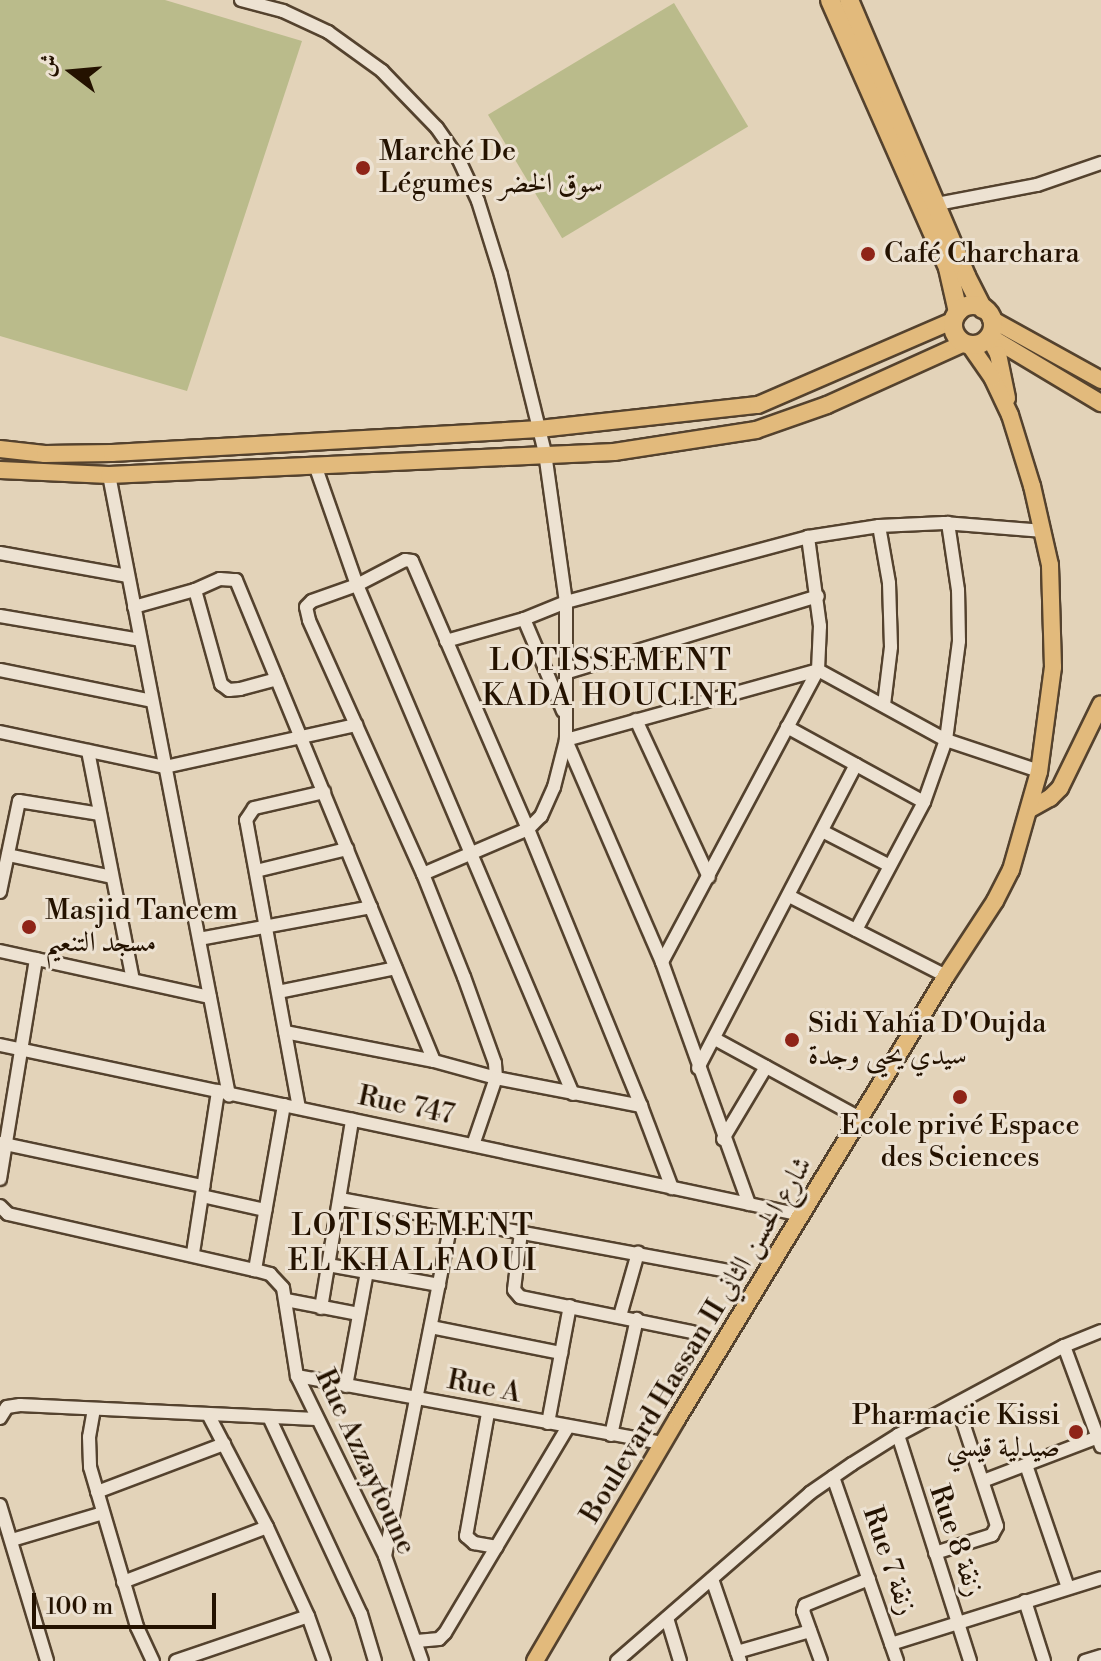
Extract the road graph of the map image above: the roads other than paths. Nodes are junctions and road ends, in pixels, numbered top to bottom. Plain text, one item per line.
1 (241, 0) edge
2 (830, 0) edge
3 (849, 0) edge
4 (1101, 163) edge
5 (937, 204) junction
6 (956, 316) junction
7 (988, 325) junction
8 (967, 344) junction
9 (1053, 363) junction
10 (1101, 380) edge
11 (1101, 403) edge
12 (1010, 415) junction
13 (539, 429) junction
14 (0, 449) edge
15 (545, 453) junction
16 (315, 465) junction
17 (0, 470) edge
18 (109, 475) junction
19 (948, 523) junction
20 (879, 526) junction
21 (1044, 531) junction
22 (808, 537) junction
23 (0, 553) edge
24 (128, 576) junction
25 (357, 585) junction
26 (195, 590) junction
27 (818, 596) junction
28 (566, 602) junction
29 (134, 607) junction
30 (0, 616) edge
31 (524, 619) junction
32 (140, 640) junction
33 (446, 641) junction
34 (0, 670) edge
35 (818, 670) junction
36 (568, 672) junction
37 (277, 679) junction
38 (152, 701) junction
39 (1101, 704) edge
40 (884, 705) junction
41 (564, 713) junction
42 (636, 720) junction
43 (356, 725) junction
44 (787, 727) junction
45 (0, 732) edge
46 (301, 737) junction
47 (566, 740) junction
48 (946, 740) junction
49 (88, 751) junction
50 (856, 765) junction
51 (165, 767) junction
52 (1039, 771) junction
53 (324, 792) junction
54 (924, 802) junction
55 (1030, 809) junction
56 (100, 814) junction
57 (528, 829) junction
58 (822, 831) junction
59 (347, 849) junction
60 (473, 854) junction
61 (8, 855) junction
62 (890, 866) junction
63 (256, 871) junction
64 (423, 874) junction
65 (112, 877) junction
66 (709, 877) junction
67 (0, 892) edge
68 (789, 896) junction
69 (371, 907) junction
70 (266, 927) junction
71 (856, 930) junction
72 (199, 939) junction
73 (0, 951) edge
74 (36, 959) junction
75 (662, 962) junction
76 (396, 968) junction
77 (946, 976) junction
78 (133, 980) junction
79 (278, 992) junction
80 (210, 997) junction
81 (285, 1032) junction
82 (715, 1039) junction
83 (0, 1045) edge
84 (21, 1050) junction
85 (434, 1061) junction
86 (766, 1067) junction
87 (698, 1068) junction
88 (496, 1078) junction
89 (223, 1093) junction
90 (573, 1094) junction
91 (284, 1105) junction
92 (641, 1106) junction
93 (299, 1108) junction
94 (860, 1118) junction
95 (352, 1120) junction
96 (723, 1139) junction
97 (3, 1144) edge
98 (473, 1145) junction
99 (0, 1179) edge
100 (672, 1188) junction
101 (202, 1191) junction
102 (340, 1199) junction
103 (749, 1204) junction
104 (0, 1206) edge
105 (265, 1210) junction
106 (801, 1215) junction
107 (452, 1219) junction
108 (521, 1232) junction
109 (193, 1253) junction
110 (638, 1253) junction
111 (328, 1265) junction
112 (255, 1270) junction
113 (728, 1271) dead end
114 (367, 1272) junction
115 (439, 1285) junction
116 (286, 1300) junction
117 (570, 1306) junction
118 (321, 1308) junction
119 (359, 1314) junction
120 (620, 1316) junction
121 (637, 1319) junction
122 (431, 1327) junction
123 (1101, 1331) edge
124 (692, 1332) dead end
125 (1064, 1346) junction
126 (561, 1353) junction
127 (297, 1376) junction
128 (346, 1386) junction
129 (417, 1399) junction
130 (957, 1404) junction
131 (94, 1409) junction
132 (488, 1413) junction
133 (209, 1416) junction
134 (269, 1417) junction
135 (0, 1418) edge
136 (316, 1419) junction
137 (548, 1423) junction
138 (568, 1427) junction
139 (611, 1435) junction
140 (898, 1435) junction
141 (1100, 1442) edge
142 (663, 1443) junction
143 (224, 1444) junction
144 (1026, 1465) junction
145 (833, 1477) junction
146 (983, 1481) junction
147 (97, 1492) junction
148 (0, 1505) edge
149 (103, 1513) junction
150 (267, 1527) junction
151 (12, 1540) junction
152 (497, 1547) junction
153 (935, 1553) junction
154 (385, 1556) junction
155 (1101, 1578) edge
156 (712, 1579) junction
157 (869, 1579) junction
158 (123, 1582) junction
159 (1068, 1588) junction
160 (1025, 1601) junction
161 (308, 1616) junction
162 (667, 1618) junction
163 (958, 1623) junction
164 (810, 1631) junction
165 (417, 1641) junction
166 (891, 1644) junction
167 (738, 1656) edge
168 (1101, 1656) edge
169 (47, 1661) edge
170 (153, 1661) edge
171 (176, 1661) edge
172 (324, 1661) edge
173 (375, 1661) edge
174 (422, 1661) edge
175 (535, 1661) edge
176 (617, 1661) edge
177 (680, 1661) edge
178 (821, 1661) edge
179 (897, 1661) edge
180 (970, 1661) edge
181 (1044, 1661) edge
182 (1085, 1661) edge

1 - 13 street
2 - 6 highway
3 - 5 highway
4 - 5 street
5 - 7 highway
6 - 7 highway
6 - 8 highway
6 - 13 main road
7 - 8 highway
7 - 9 main road
7 - 12 main road, Boulevard Hassan II شارع الحسن الثاني
8 - 12 main road, Boulevard Hassan II شارع الحسن الثاني
8 - 15 main road
9 - 10 main road
9 - 11 main road
12 - 21 main road, Boulevard Hassan II شارع الحسن الثاني
13 - 14 main road
13 - 15 street
15 - 16 main road
15 - 28 street
16 - 18 main road
16 - 25 street
17 - 18 main road
18 - 24 street
19 - 20 street
19 - 21 street
19 - 48 street
20 - 22 street
20 - 40 street
21 - 52 main road, Boulevard Hassan II شارع الحسن الثاني
22 - 27 street
22 - 28 street
23 - 24 street
24 - 29 street
25 - 33 street
25 - 43 street
25 - 60 street
26 - 29 street
26 - 37 street
26 - 37 street
27 - 35 street
27 - 36 street
28 - 31 street
28 - 36 street
29 - 32 street
30 - 32 street
31 - 33 street
31 - 41 street
32 - 38 street
33 - 57 street
34 - 38 street
35 - 40 street
35 - 42 street
35 - 44 street
36 - 41 street
37 - 46 street
38 - 51 street
39 - 55 main road
40 - 48 street
41 - 47 street
42 - 47 street
42 - 66 street
43 - 46 street
43 - 64 street
44 - 50 street
44 - 66 street
45 - 49 street
46 - 51 street
46 - 53 street
47 - 57 street
47 - 75 street
48 - 52 street
48 - 54 street
49 - 51 street
49 - 56 street
50 - 54 street
50 - 58 street
51 - 72 street
52 - 55 main road, Boulevard Hassan II شارع الحسن الثاني
53 - 59 street
53 - 63 street
54 - 62 street
55 - 77 main road, Boulevard Hassan II شارع الحسن الثاني
56 - 61 street
56 - 65 street
57 - 60 street
57 - 92 street
58 - 62 street
58 - 68 street
59 - 63 street
59 - 69 street
60 - 64 street
60 - 90 street
61 - 65 street
61 - 67 street
62 - 71 street
63 - 70 street
64 - 88 street
65 - 78 street
66 - 75 street
68 - 71 street
68 - 82 street
69 - 70 street
69 - 76 street
70 - 72 street
70 - 79 street
71 - 77 street
72 - 80 street
73 - 74 street
74 - 78 street
74 - 84 street
75 - 87 street
76 - 79 street
76 - 85 street
77 - 94 main road, Boulevard Hassan II شارع الحسن الثاني
78 - 80 street
79 - 81 street
80 - 89 street
81 - 85 street
81 - 93 street
82 - 86 street
82 - 87 street
83 - 84 street, Rue 747
84 - 89 street, Rue 747
84 - 97 street
85 - 88 street
86 - 94 street
86 - 96 street
87 - 96 street
88 - 90 street
88 - 98 street
89 - 91 street, Rue 747
89 - 101 street
90 - 92 street
91 - 93 street, Rue 747
91 - 105 street
92 - 100 street
93 - 95 street, Rue 747
94 - 106 main road, Boulevard Hassan II شارع الحسن الثاني
95 - 98 street, Rue 747
95 - 102 street
96 - 103 street
97 - 99 street
97 - 101 street
98 - 100 street, Rue 747
100 - 103 street, Rue 747
101 - 105 street
101 - 109 street
102 - 107 street
102 - 111 street
103 - 106 street, Rue 747
104 - 109 street
105 - 112 street
106 - 142 main road, Boulevard Hassan II شارع الحسن الثاني
107 - 108 street
107 - 115 street
108 - 110 street
108 - 117 street
109 - 112 street
110 - 113 street
110 - 120 street
111 - 114 street
111 - 118 street
112 - 116 street
114 - 115 street
114 - 119 street
115 - 122 street
116 - 118 street
116 - 127 street, Rue Azzaytoune
117 - 120 street
117 - 126 street
118 - 119 street
119 - 128 street
120 - 121 street
121 - 124 street
121 - 139 street
122 - 126 street
122 - 129 street
123 - 125 street
125 - 130 street
125 - 141 street
126 - 137 street
127 - 128 street, Rue A
127 - 136 street, Rue Azzaytoune
128 - 129 street, Rue A
129 - 132 street, Rue A
129 - 154 street
130 - 140 street
130 - 146 street
131 - 133 street
131 - 135 street
131 - 147 street
132 - 137 street, Rue A
132 - 152 street
133 - 134 street
133 - 143 street
134 - 136 street
134 - 173 street
136 - 154 street, Rue Azzaytoune
137 - 138 street, Rue A
138 - 139 street, Rue A
138 - 152 street
139 - 142 street, Rue A
140 - 145 street
140 - 153 street, Rue 8 زنقة
141 - 144 street
142 - 175 main road, Boulevard Hassan II شارع الحسن الثاني
143 - 147 street
143 - 150 street
144 - 146 street
144 - 159 street
145 - 156 street
145 - 157 street, Rue 7 زنقة
146 - 153 street
147 - 149 street
148 - 151 street
149 - 151 street
149 - 158 street
150 - 158 street
150 - 161 street
151 - 169 street
152 - 165 street
153 - 163 street, Rue 8 زنقة
154 - 165 street, Rue Azzaytoune
155 - 159 street
156 - 162 street
156 - 167 street
157 - 164 street
157 - 166 street, Rue 7 زنقة
158 - 170 street
159 - 160 street
160 - 163 street
160 - 181 street
161 - 171 street
161 - 172 street
162 - 176 street
162 - 177 street
163 - 166 street
163 - 180 street, Rue 8 زنقة
164 - 167 street
164 - 178 street
165 - 174 street, Rue Azzaytoune
166 - 179 street, Rue 7 زنقة
168 - 182 street

